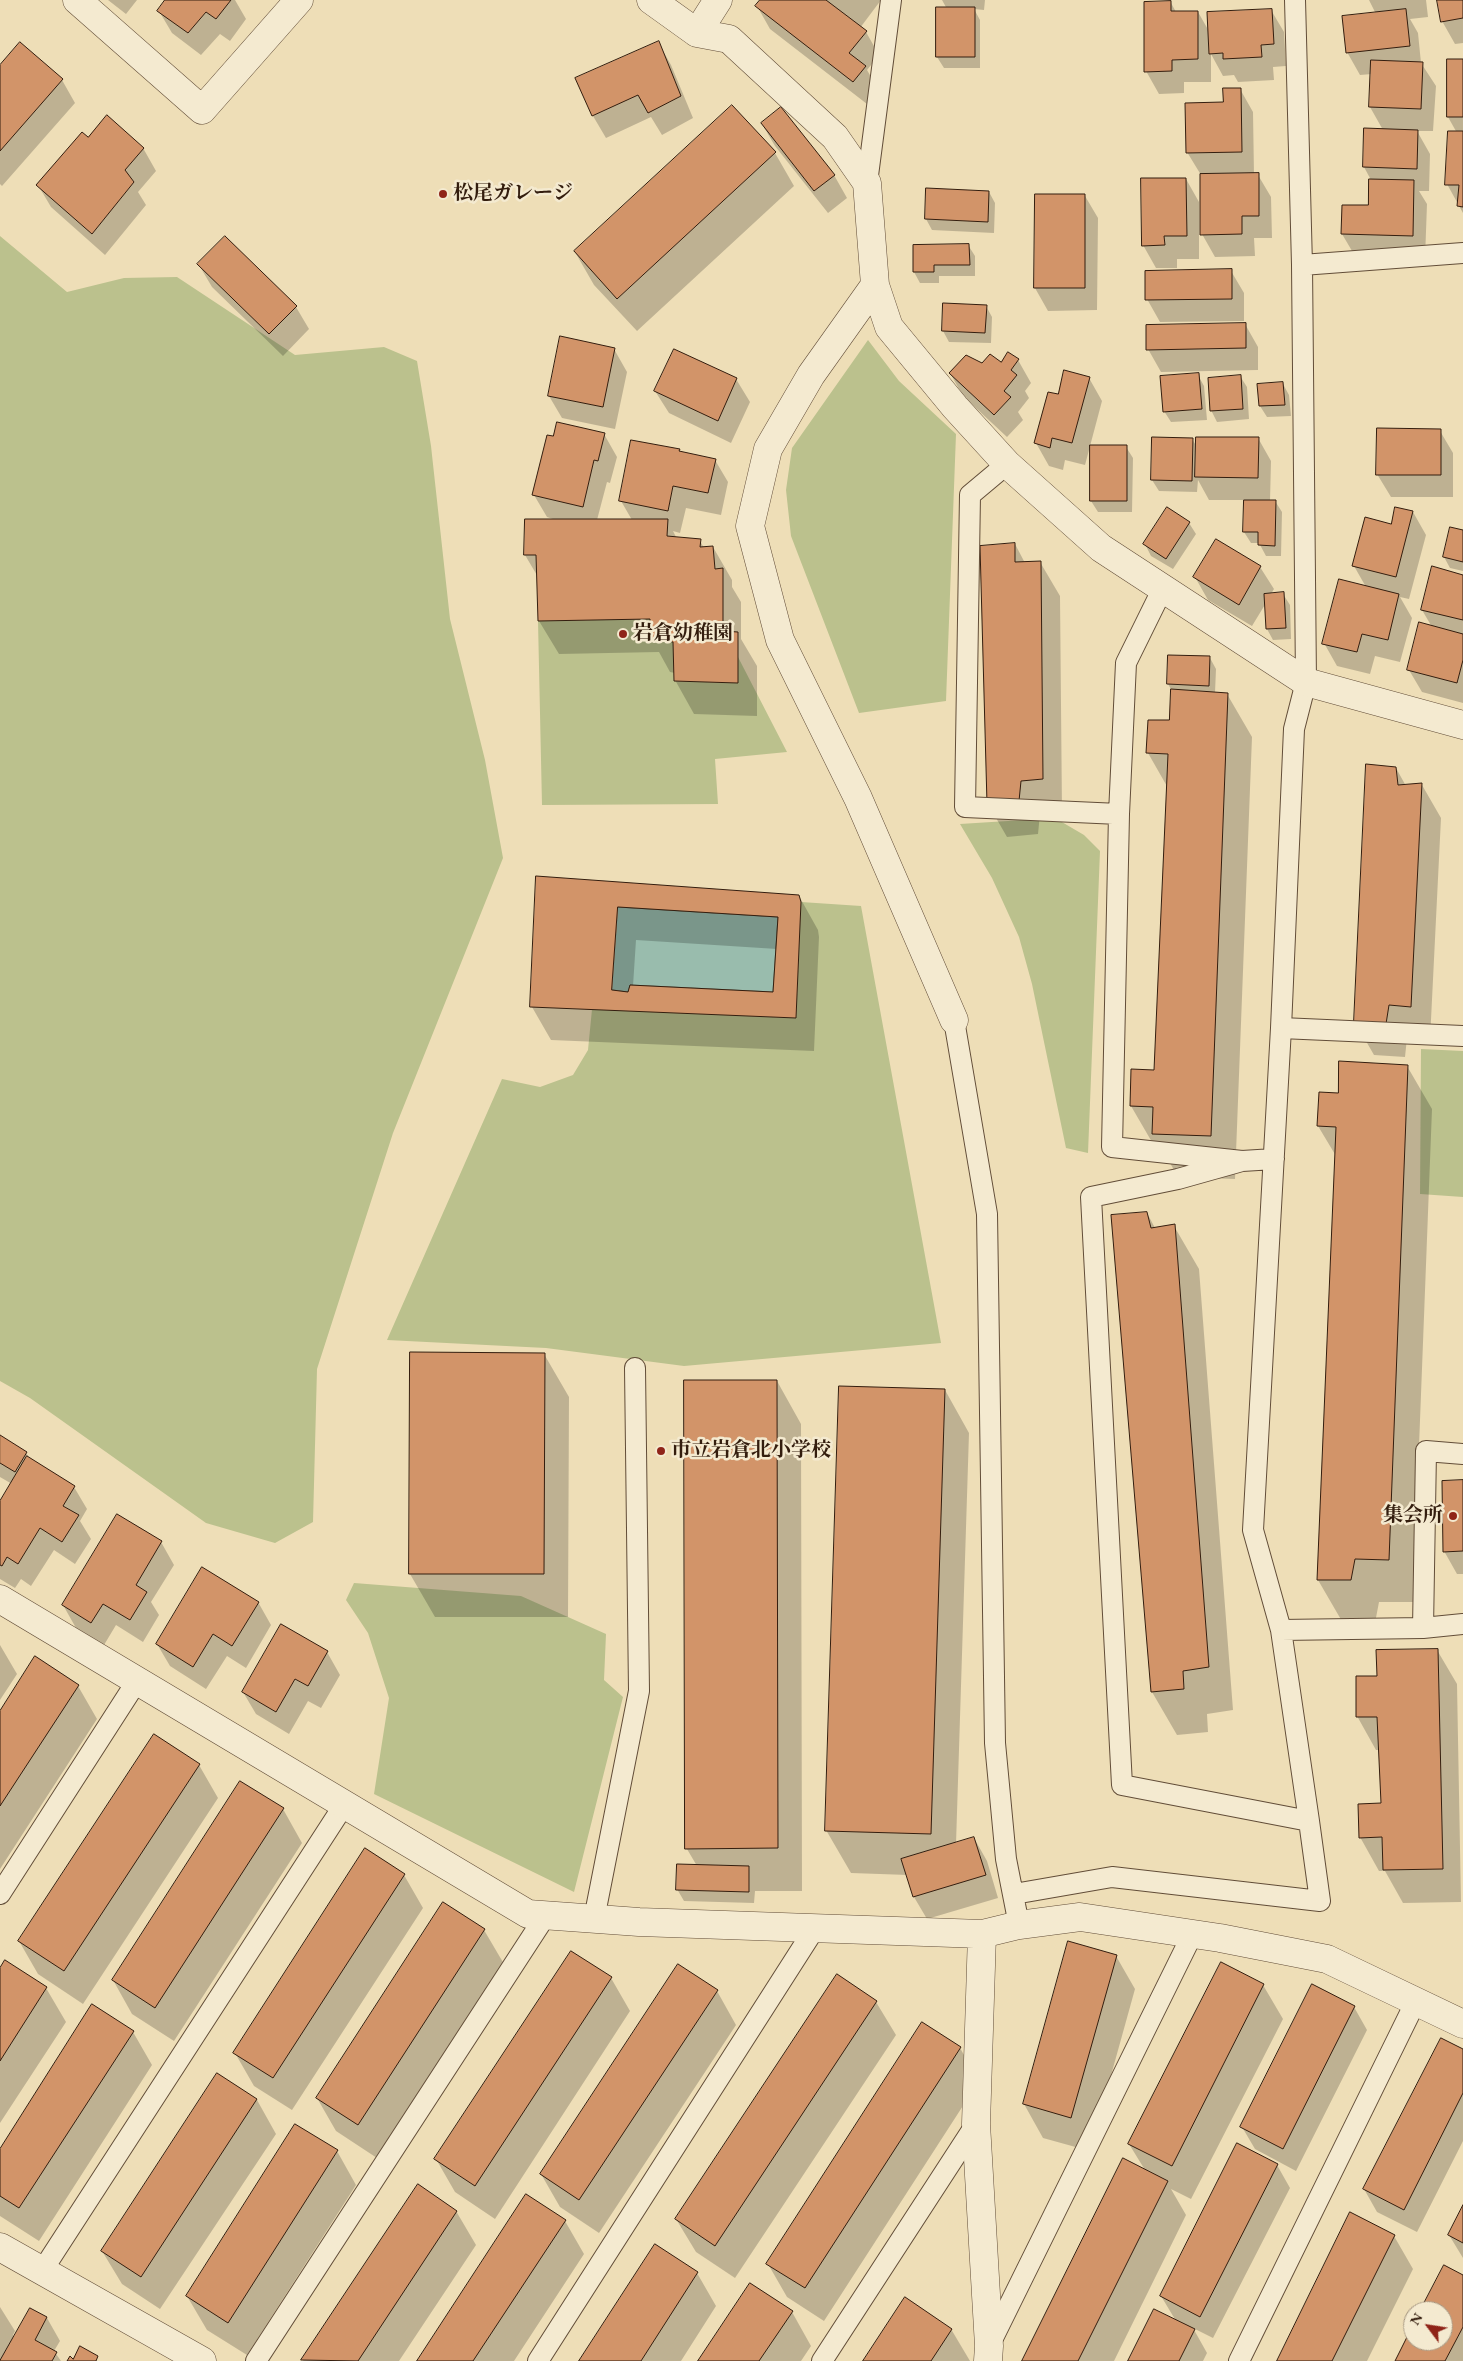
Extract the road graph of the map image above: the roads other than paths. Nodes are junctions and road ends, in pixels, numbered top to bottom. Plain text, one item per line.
1 (77, 0) edge
2 (299, 0) edge
3 (652, 0) edge
4 (718, 0) edge
5 (891, 0) edge
6 (1295, 0) edge
7 (697, 33) junction
8 (868, 183) junction
9 (1463, 252) edge
10 (1302, 265) junction
11 (875, 285) junction
12 (1007, 464) junction
13 (1163, 588) junction
14 (1306, 682) junction
15 (1463, 725) edge
16 (1119, 814) junction
17 (954, 1020) joint
18 (1281, 1028) junction
19 (1463, 1036) edge
20 (1274, 1159) junction
21 (1242, 1161) junction
22 (635, 1368) dead end
23 (1463, 1454) edge
24 (0, 1599) edge
25 (1463, 1624) edge
26 (1423, 1628) junction
27 (1281, 1630) junction
28 (137, 1681) junction
29 (344, 1805) junction
30 (1309, 1821) junction
31 (0, 1894) edge
32 (1014, 1894) junction
33 (546, 1915) junction
34 (594, 1919) junction
35 (1019, 1925) junction
36 (815, 1928) junction
37 (1193, 1933) junction
38 (982, 1934) junction
39 (1416, 2001) junction
40 (1463, 2024) edge
41 (976, 2124) junction
42 (0, 2247) edge
43 (42, 2271) junction
44 (988, 2353) edge
45 (202, 2361) edge
46 (256, 2361) edge
47 (538, 2361) edge
48 (822, 2361) edge
49 (1239, 2361) edge

1 - 2 street
3 - 7 street
4 - 7 street
5 - 8 lane
6 - 10 lane
7 - 8 street
8 - 11 street
9 - 10 lane
10 - 14 lane
11 - 12 street
11 - 17 street
12 - 13 street
12 - 16 lane
13 - 14 street
13 - 16 lane
14 - 15 street
14 - 18 lane
16 - 21 lane
17 - 32 lane
18 - 19 lane
18 - 20 lane
20 - 21 lane
20 - 27 lane
21 - 30 lane
22 - 34 lane
23 - 26 lane
24 - 28 street
25 - 26 lane
26 - 27 lane
27 - 30 lane
28 - 29 street
28 - 31 lane
29 - 33 street
29 - 43 lane
30 - 32 lane
32 - 35 lane
33 - 34 street
33 - 46 lane
34 - 36 street
35 - 37 street
35 - 38 street
36 - 38 street
36 - 47 lane
37 - 39 street
37 - 44 lane
38 - 41 street
39 - 40 street
39 - 49 lane
41 - 44 street
41 - 48 lane
42 - 43 street
43 - 45 street

